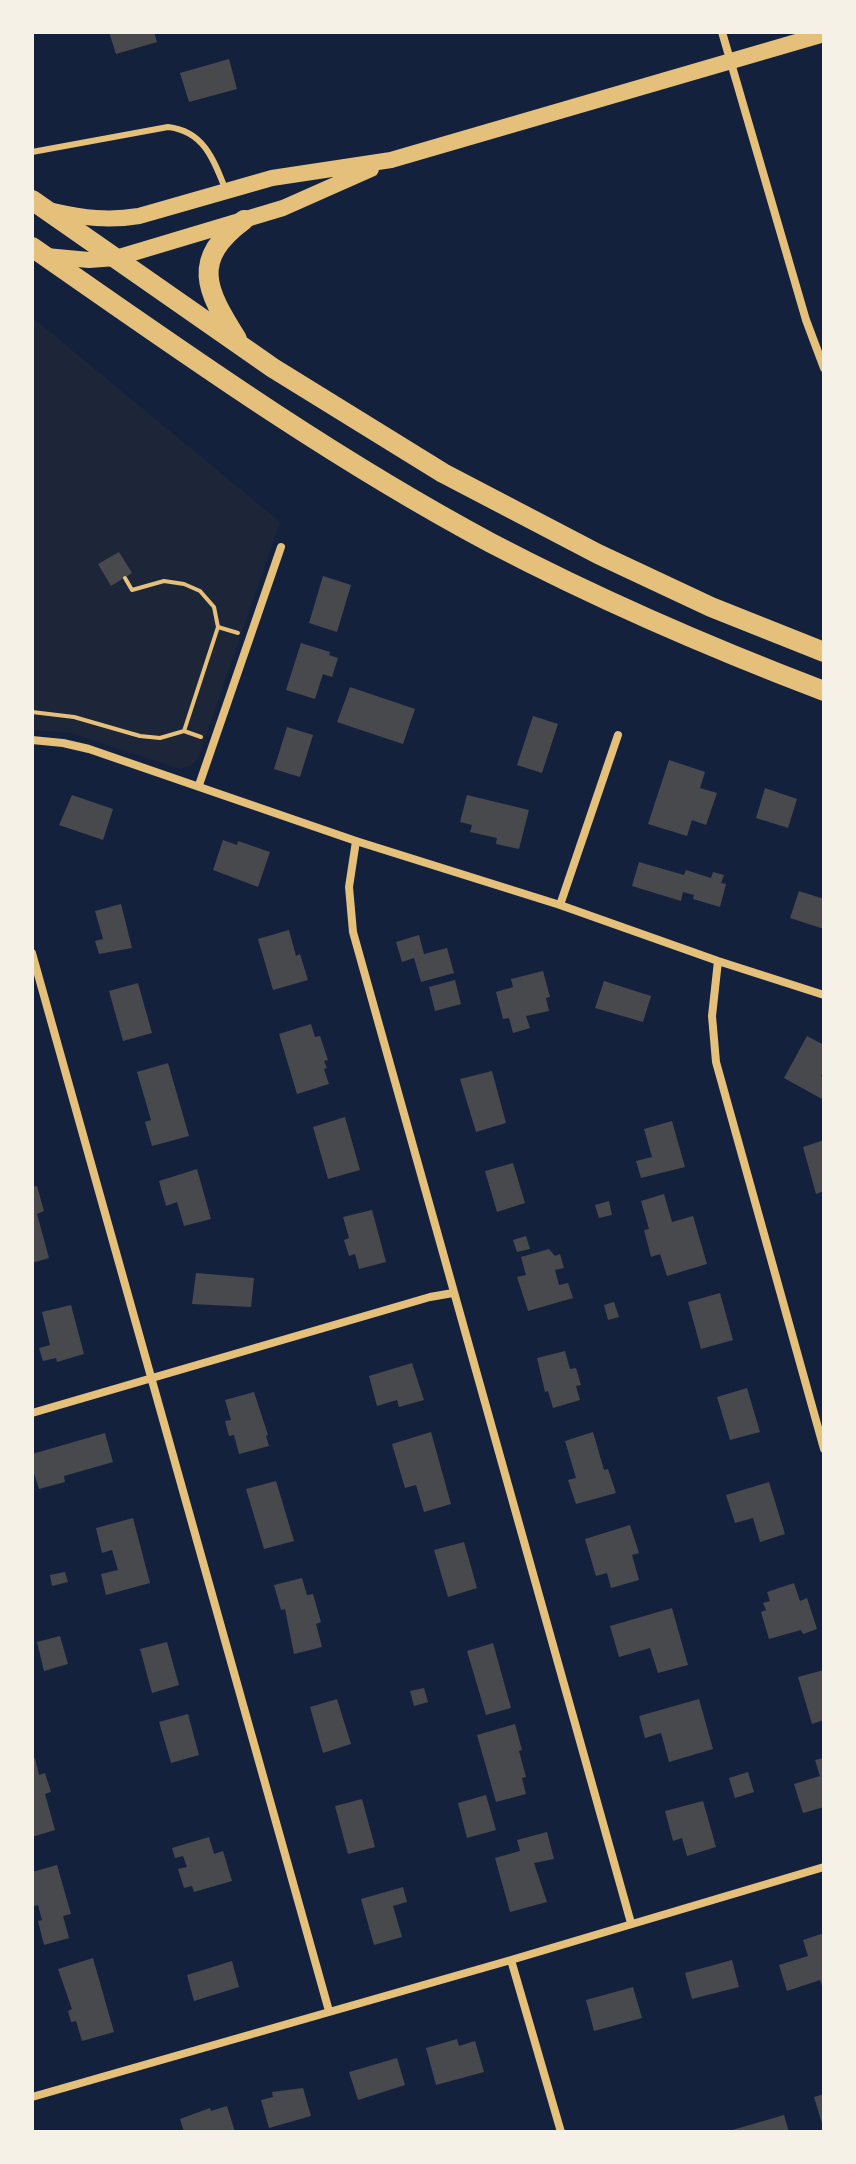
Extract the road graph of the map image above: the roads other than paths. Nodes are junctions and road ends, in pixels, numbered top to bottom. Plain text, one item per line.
1 (722, 32) edge
2 (824, 34) edge
3 (730, 61) junction
4 (32, 152) edge
5 (391, 160) junction
6 (226, 191) junction
7 (32, 200) edge
8 (52, 211) junction
9 (244, 220) junction
10 (39, 252) edge
11 (116, 258) junction
12 (241, 346) junction
13 (824, 368) edge
14 (281, 547) dead end
15 (824, 652) edge
16 (824, 691) edge
17 (618, 735) dead end
18 (32, 740) edge
19 (199, 785) junction
20 (356, 841) junction
21 (560, 905) junction
22 (32, 953) edge
23 (718, 961) junction
24 (824, 995) edge
25 (453, 1293) junction
26 (151, 1378) junction
27 (32, 1413) edge
28 (824, 1449) edge
29 (824, 1867) edge
30 (631, 1923) junction
31 (511, 1960) junction
32 (329, 2011) junction
33 (32, 2097) edge
34 (561, 2132) edge

1 - 3 street
2 - 3 main road
3 - 5 main road
3 - 13 street
4 - 6 lane
5 - 6 main road
5 - 9 main road
6 - 8 main road
7 - 8 main road
8 - 11 main road
9 - 11 main road
9 - 12 main road
10 - 11 main road
10 - 16 main road
11 - 12 main road
12 - 15 main road
14 - 19 street
17 - 21 street
18 - 19 street
19 - 20 street
20 - 21 street
20 - 25 street
21 - 23 street
22 - 26 street
23 - 24 street
23 - 28 street
25 - 26 street
25 - 30 street
26 - 27 street
26 - 32 street
29 - 30 street
30 - 31 street
31 - 32 street
31 - 34 street
32 - 33 street

